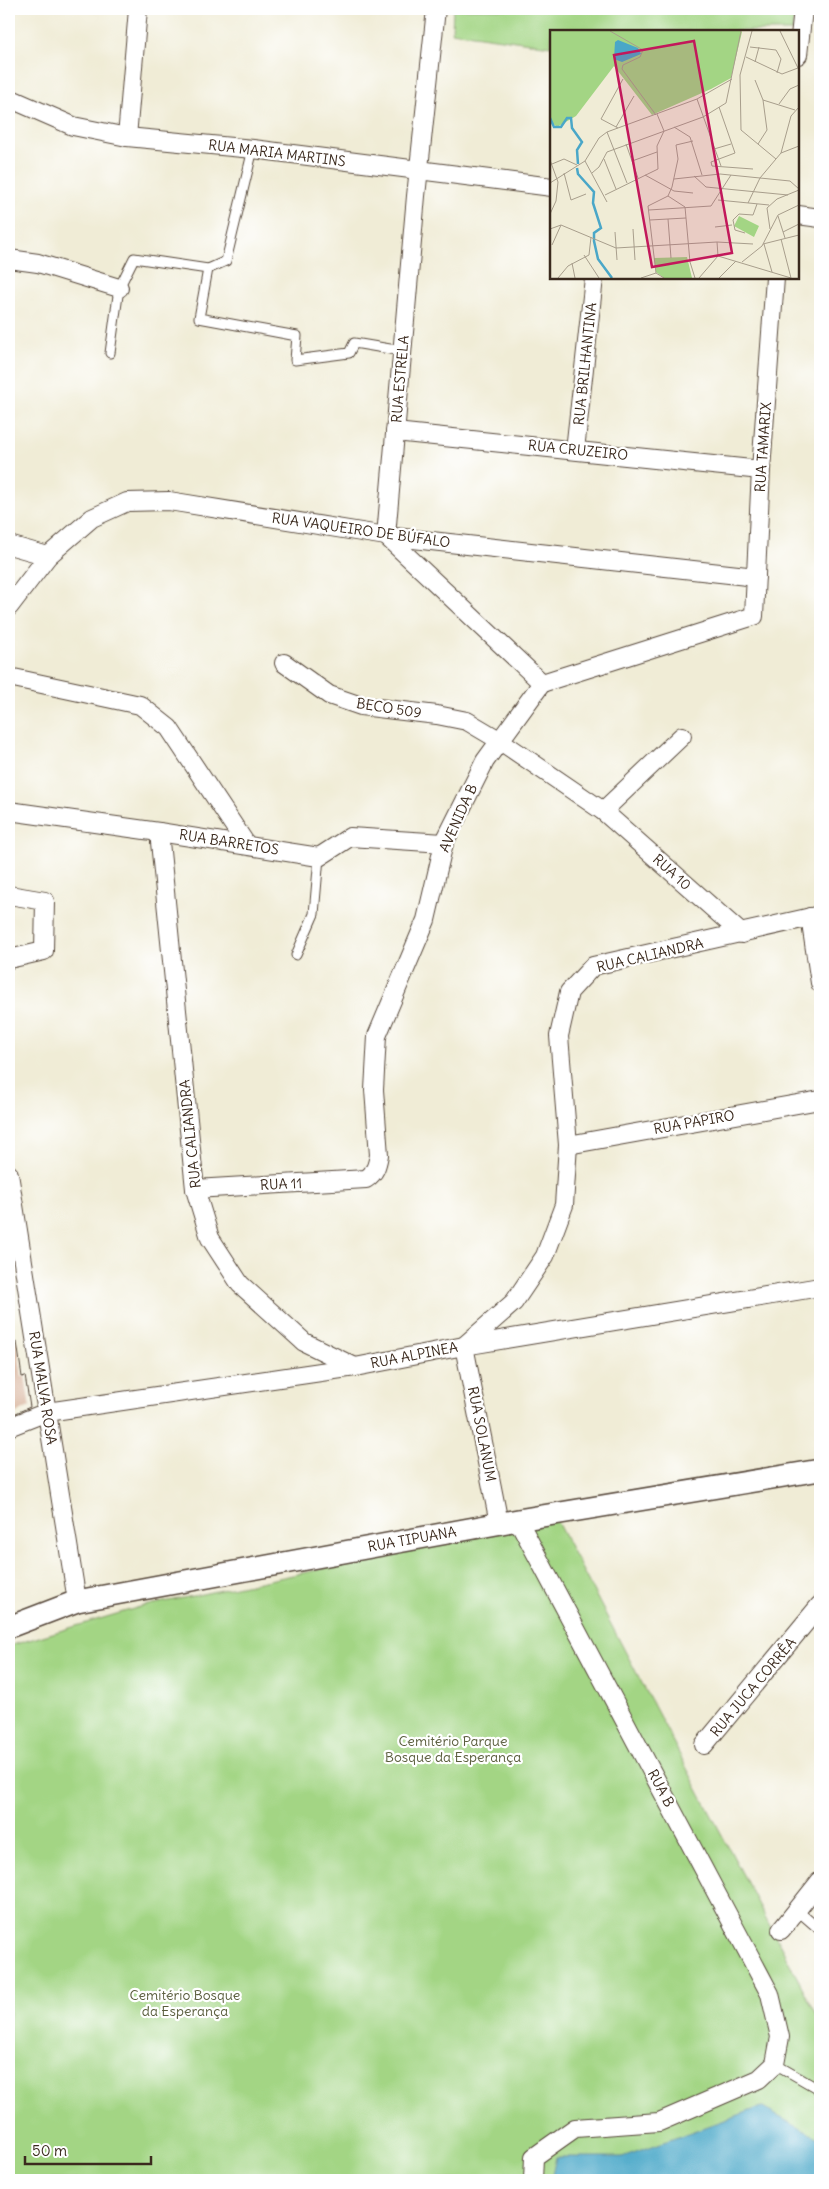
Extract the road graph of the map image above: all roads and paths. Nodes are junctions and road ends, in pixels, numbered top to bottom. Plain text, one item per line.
1 (138, 9) edge
2 (436, 9) edge
3 (803, 9) edge
4 (799, 46) edge
5 (9, 98) edge
6 (127, 137) junction
7 (253, 149) junction
8 (419, 171) junction
9 (550, 187) edge
10 (799, 215) edge
11 (820, 218) edge
12 (9, 259) edge
13 (208, 269) junction
14 (594, 279) edge
15 (775, 279) edge
16 (119, 288) junction
17 (402, 350) junction
18 (110, 353) dead end
19 (396, 432) junction
20 (575, 450) junction
21 (761, 470) junction
22 (386, 536) junction
23 (9, 545) edge
24 (48, 556) junction
25 (756, 576) junction
26 (9, 607) edge
27 (284, 663) dead end
28 (9, 677) edge
29 (542, 683) junction
30 (682, 736) dead end
31 (500, 740) junction
32 (603, 810) junction
33 (9, 811) edge
34 (158, 832) junction
35 (444, 843) junction
36 (246, 844) junction
37 (320, 857) junction
38 (9, 895) edge
39 (815, 916) edge
40 (742, 934) junction
41 (296, 955) dead end
42 (9, 959) edge
43 (820, 983) edge
44 (820, 1100) edge
45 (568, 1145) junction
46 (9, 1174) edge
47 (366, 1178) joint
48 (195, 1189) junction
49 (820, 1287) edge
50 (464, 1346) junction
51 (355, 1367) junction
52 (47, 1412) junction
53 (9, 1427) edge
54 (820, 1470) edge
55 (508, 1522) junction
56 (77, 1602) junction
57 (820, 1606) edge
58 (9, 1627) edge
59 (704, 1745) dead end
60 (820, 1881) edge
61 (797, 1910) junction
62 (781, 1930) dead end
63 (820, 1930) edge
64 (775, 2064) junction
65 (820, 2090) edge
66 (533, 2180) edge

1 - 6 street
2 - 8 street, RUA ESTRELA
3 - 4 street
5 - 6 street, RUA MARIA MARTINS
6 - 7 street, RUA MARIA MARTINS
7 - 8 street, RUA MARIA MARTINS
7 - 13 lane
8 - 9 street, RUA MARIA MARTINS
8 - 17 street, RUA ESTRELA
10 - 11 street
12 - 16 street
13 - 16 lane
13 - 17 lane
14 - 20 street, RUA BRILHANTINA
15 - 21 street, RUA TAMARIX
16 - 18 lane
17 - 19 street, RUA ESTRELA
19 - 20 street, RUA CRUZEIRO
19 - 22 street, RUA ESTRELA
20 - 21 street, RUA CRUZEIRO
21 - 25 street, RUA TAMARIX
22 - 24 street, RUA VAQUEIRO DE BÚFALO
22 - 25 street, RUA VAQUEIRO DE BÚFALO
22 - 29 street
23 - 24 street
24 - 26 street, RUA VAQUEIRO DE BÚFALO
25 - 29 street, RUA TAMARIX
27 - 31 street, BECO 509
28 - 36 street
29 - 31 street, AVENIDA B
30 - 32 street
31 - 32 street, RUA 10
31 - 35 street, AVENIDA B
32 - 40 street, RUA 10
33 - 34 street, RUA BARRETOS
34 - 36 street, RUA BARRETOS
34 - 48 street, RUA CALIANDRA
35 - 37 street
35 - 47 street, AVENIDA B
36 - 37 street, RUA BARRETOS
37 - 41 lane
38 - 42 street
39 - 40 street, RUA CALIANDRA
39 - 43 street
40 - 45 street, RUA CALIANDRA
44 - 45 street, RUA PAPIRO
45 - 50 street, RUA CALIANDRA
46 - 52 street, RUA MALVA ROSA
47 - 48 street, RUA 11
48 - 51 street, RUA CALIANDRA
49 - 50 street, RUA ALPINEA
50 - 51 street, RUA ALPINEA
50 - 55 street, RUA SOLANUM
51 - 52 street, RUA ALPINEA
52 - 53 street, RUA ALPINEA
52 - 56 street, RUA MALVA ROSA
54 - 55 street, RUA TIPUANA
55 - 56 street, RUA TIPUANA
55 - 64 street, RUA B
56 - 58 street, RUA TIPUANA
57 - 59 street, RUA JUCA CORRÊA
60 - 61 street
61 - 62 street
61 - 63 lane
64 - 65 lane
64 - 66 street

